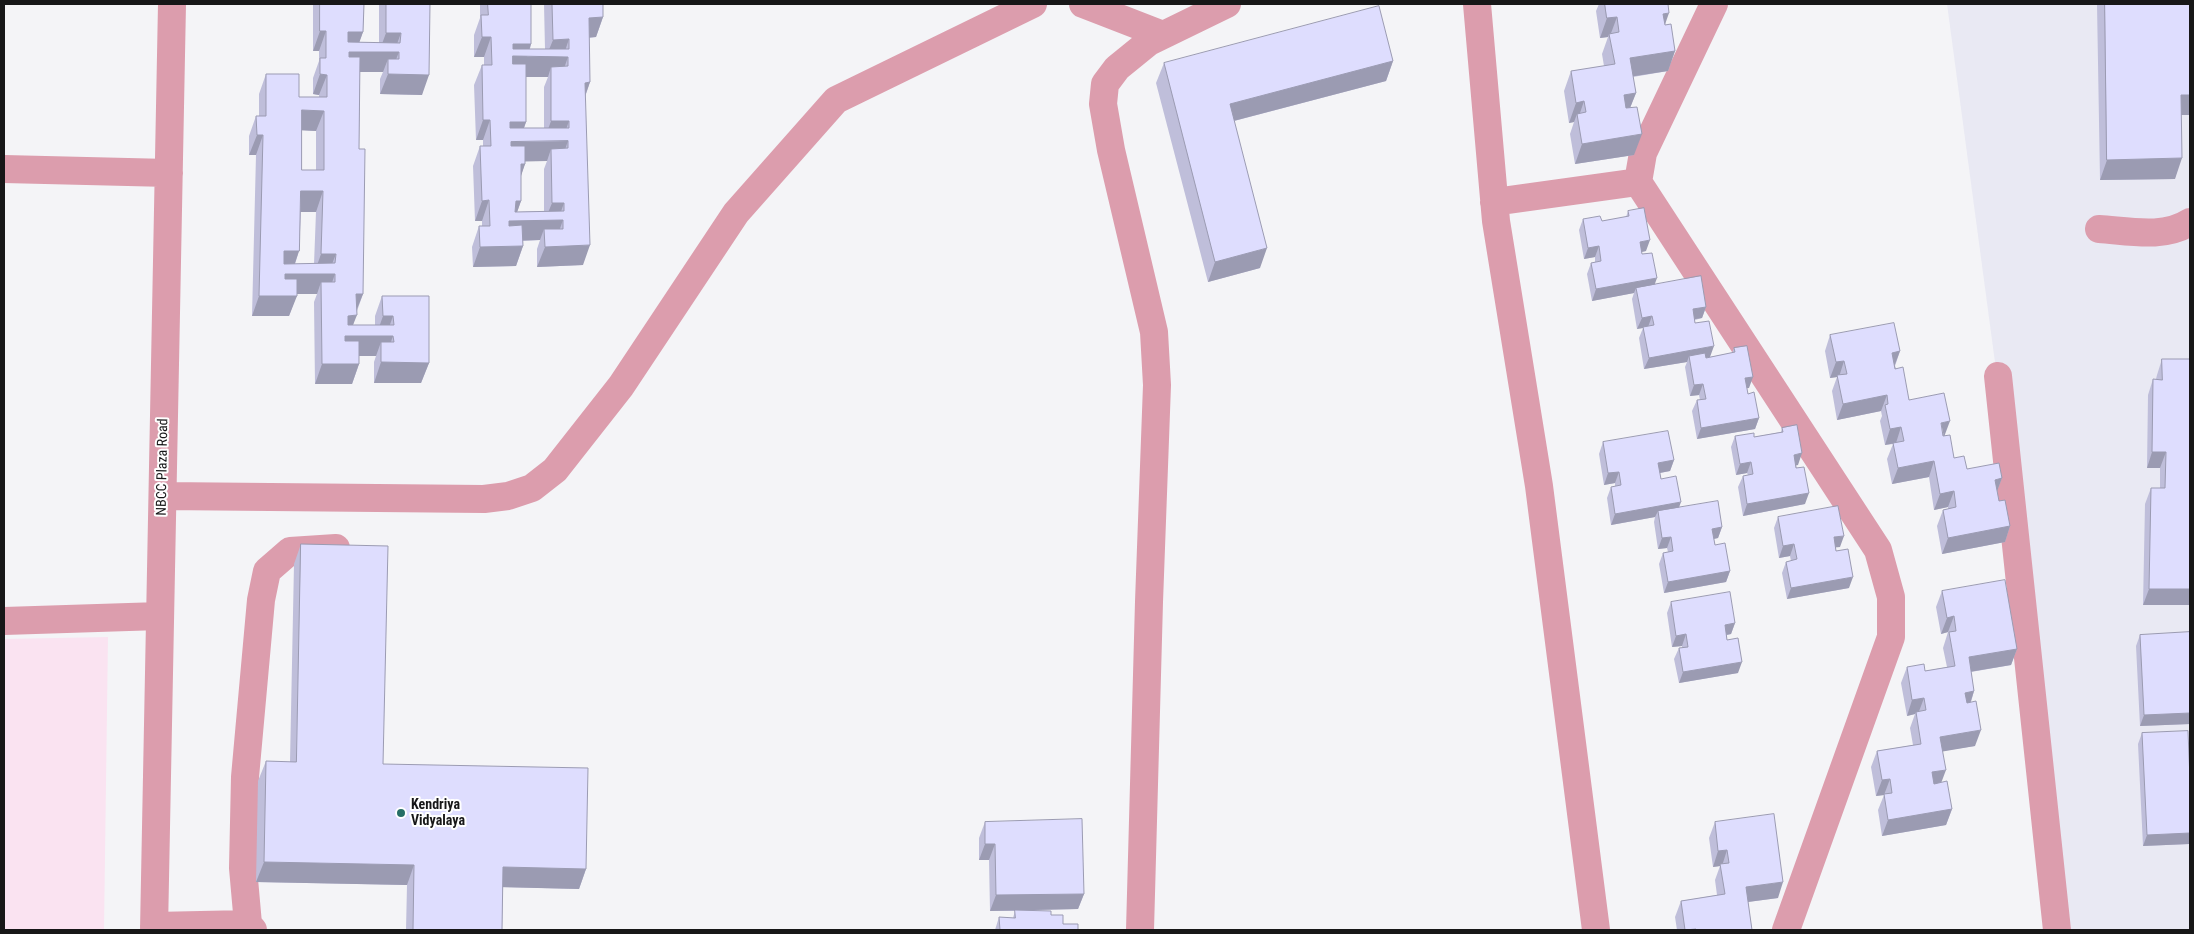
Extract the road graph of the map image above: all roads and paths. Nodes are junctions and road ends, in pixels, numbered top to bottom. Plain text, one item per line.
1 (172, 4) edge
2 (1033, 4) edge
3 (1083, 4) edge
4 (1227, 4) edge
5 (1476, 4) edge
6 (1714, 4) edge
7 (1164, 36) junction
8 (4, 169) edge
9 (169, 173) junction
10 (1638, 182) junction
11 (1494, 202) junction
12 (2190, 222) edge
13 (2099, 229) dead end
14 (1998, 376) dead end
15 (163, 496) junction
16 (361, 547) edge
17 (160, 616) junction
18 (4, 622) edge
19 (251, 927) edge
20 (154, 928) edge
21 (1140, 930) edge
22 (1596, 930) edge
23 (1786, 930) edge
24 (2057, 930) edge

1 - 9 street, NBCC Plaza Road
2 - 15 street
3 - 7 street
4 - 7 street
5 - 11 street
6 - 10 street
7 - 21 street
8 - 9 street
9 - 15 street, NBCC Plaza Road
10 - 11 street
10 - 23 street
11 - 22 street
12 - 13 street
14 - 24 street
15 - 17 street, NBCC Plaza Road
16 - 19 street
17 - 18 street
17 - 20 street, NBCC Plaza Road
19 - 20 street

